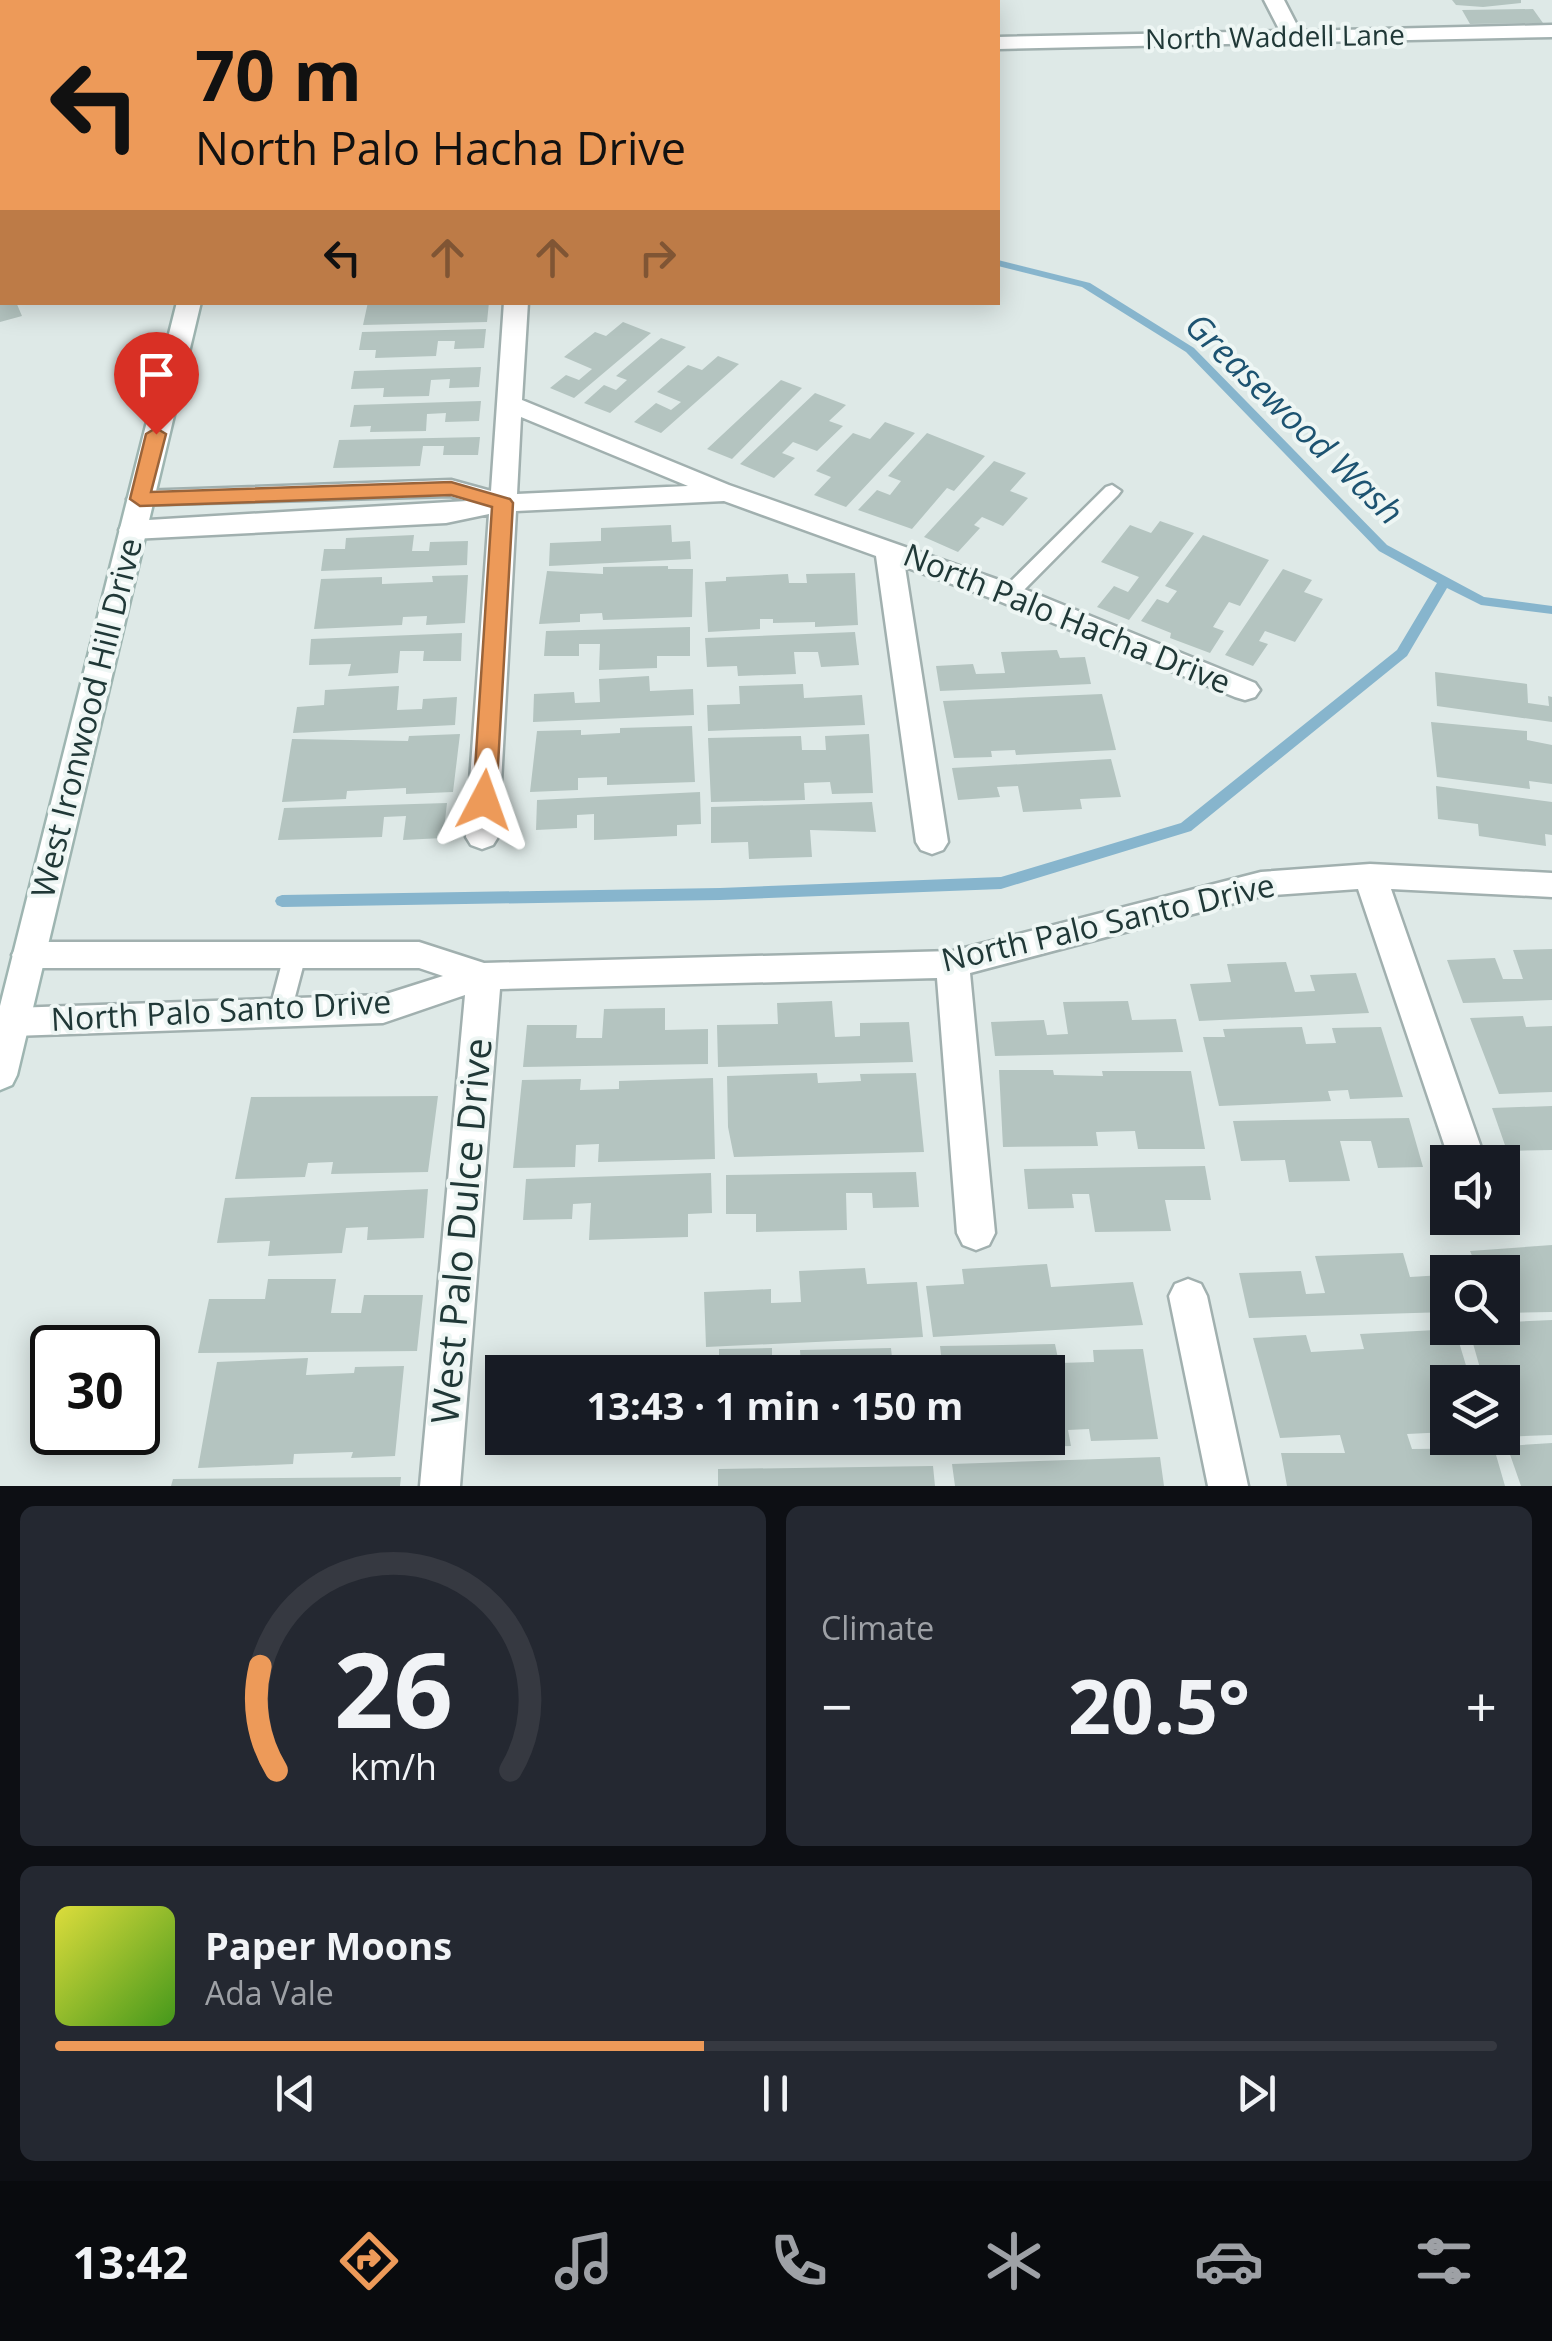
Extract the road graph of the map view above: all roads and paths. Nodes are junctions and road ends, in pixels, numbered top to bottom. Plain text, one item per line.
1 (1274, 0) edge
2 (1552, 32) edge
3 (1293, 37) junction
4 (1000, 43) edge
5 (187, 305) edge
6 (516, 305) edge
7 (508, 403) junction
8 (1112, 492) dead end
9 (726, 493) junction
10 (140, 499) junction
11 (503, 503) junction
12 (363, 505) junction
13 (132, 530) junction
14 (889, 549) junction
15 (1009, 594) junction
16 (1244, 690) dead end
17 (482, 837) dead end
18 (932, 842) dead end
19 (1370, 876) junction
20 (1552, 886) edge
21 (29, 954) junction
22 (295, 955) junction
23 (954, 964) junction
24 (484, 976) junction
25 (280, 1012) junction
26 (13, 1022) junction
27 (0, 1075) edge
28 (1462, 1145) edge
29 (976, 1233) dead end
30 (1188, 1296) dead end
31 (440, 1486) edge
32 (1228, 1486) edge

1 - 3 street
2 - 3 street, North Waddell Lane
3 - 4 street, North Waddell Lane
5 - 10 street, West Ironwood Hill Drive
6 - 7 street
7 - 9 street, North Palo Hacha Drive
7 - 11 street
8 - 15 lane
9 - 11 street, North Palo Hacha Drive
9 - 14 street, North Palo Hacha Drive
10 - 12 street, North Palo Hacha Drive
10 - 13 street, West Ironwood Hill Drive
11 - 12 street, North Palo Hacha Drive
11 - 17 street
12 - 13 street, North Palo Hacha Drive
13 - 21 street, West Ironwood Hill Drive
14 - 15 street, North Palo Hacha Drive
14 - 18 street, North Palo Hacha Drive
15 - 16 street, North Palo Hacha Drive
19 - 20 street, North Palo Santo Drive
19 - 23 street, North Palo Santo Drive
19 - 28 street
21 - 22 street, North Palo Santo Drive
21 - 26 street, West Ironwood Hill Drive
22 - 24 street, North Palo Santo Drive
22 - 25 lane
23 - 24 street, North Palo Santo Drive
23 - 29 street
24 - 25 street, North Palo Santo Drive
24 - 31 street, West Palo Dulce Drive
25 - 26 street, North Palo Santo Drive
26 - 27 street, West Ironwood Hill Drive
30 - 32 street

